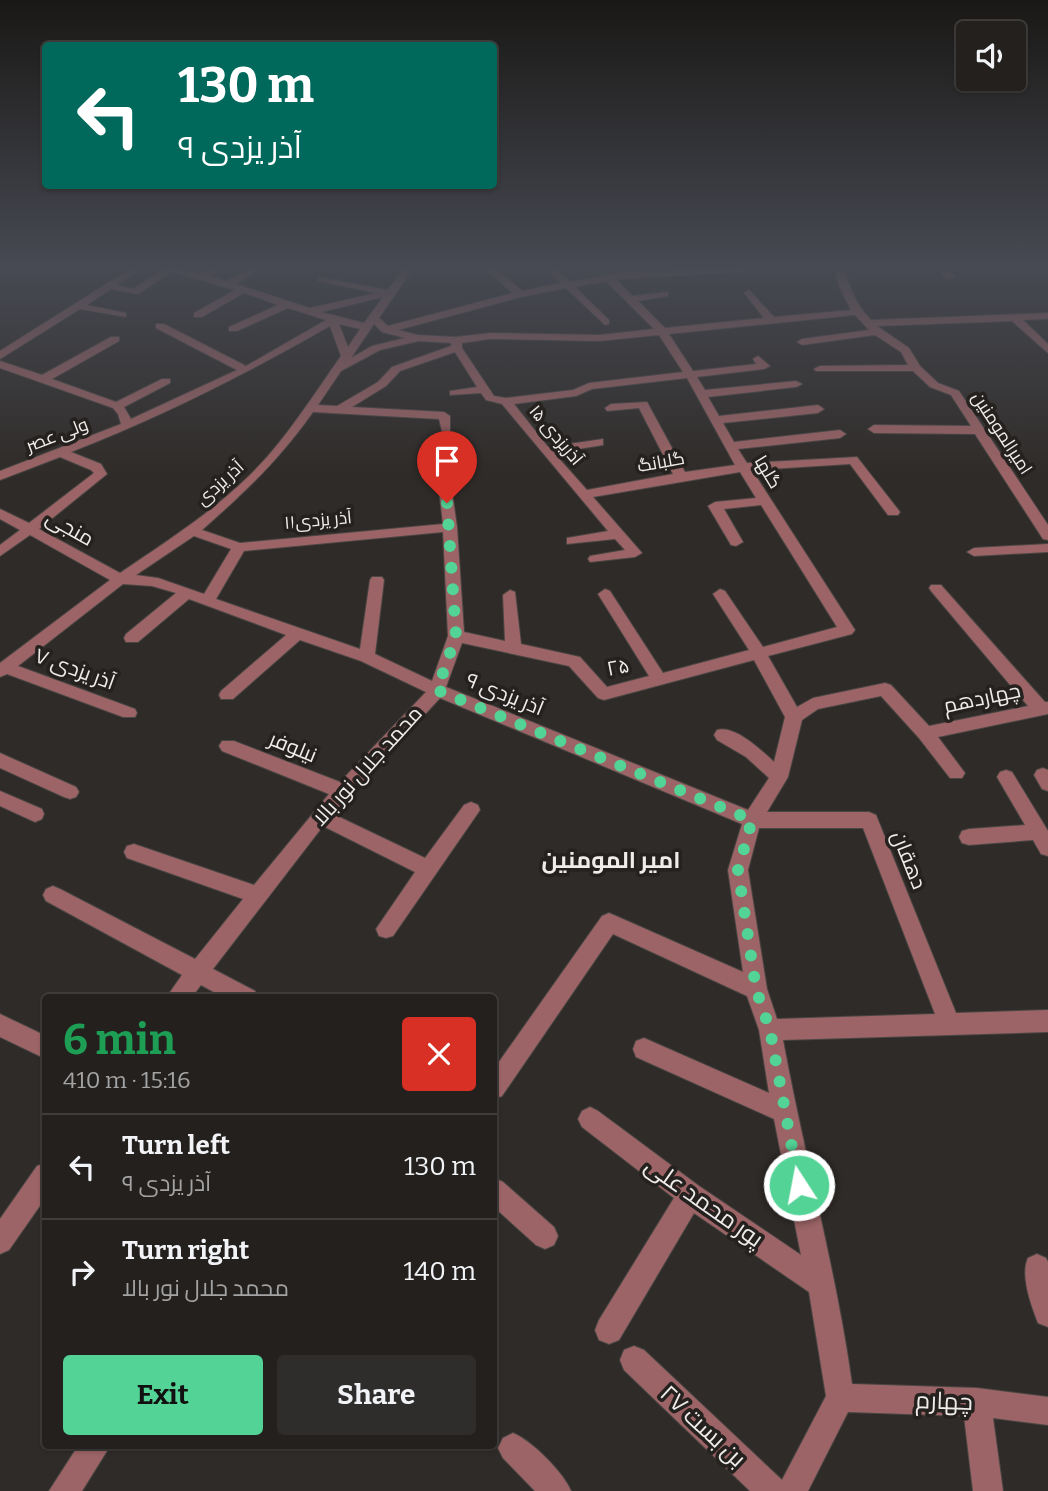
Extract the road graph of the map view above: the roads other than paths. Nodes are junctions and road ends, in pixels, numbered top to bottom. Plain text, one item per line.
1 (30, 337) edge
2 (179, 337) edge
3 (304, 337) edge
4 (339, 337) edge
5 (358, 337) edge
6 (412, 337) edge
7 (612, 337) edge
8 (666, 337) edge
9 (830, 337) edge
10 (886, 337) edge
11 (1034, 337) edge
12 (418, 338) junction
13 (115, 339) dead end
14 (802, 342) dead end
15 (456, 344) junction
16 (1048, 350) edge
17 (345, 355) junction
18 (0, 356) edge
19 (758, 359) dead end
20 (0, 363) edge
21 (916, 368) junction
22 (820, 369) dead end
23 (246, 370) junction
24 (786, 370) dead end
25 (335, 372) junction
26 (690, 374) junction
27 (43, 379) junction
28 (166, 381) dead end
29 (484, 388) junction
30 (454, 394) dead end
31 (699, 394) junction
32 (506, 402) junction
33 (117, 407) junction
34 (310, 408) junction
35 (611, 408) dead end
36 (818, 409) dead end
37 (339, 410) junction
38 (716, 420) junction
39 (127, 426) junction
40 (446, 428) dead end
41 (874, 429) dead end
42 (978, 430) junction
43 (840, 433) dead end
44 (599, 442) dead end
45 (730, 446) junction
46 (545, 451) junction
47 (62, 453) junction
48 (441, 456) dead end
49 (745, 467) junction
50 (0, 476) edge
51 (681, 476) junction
52 (584, 495) junction
53 (765, 501) junction
54 (893, 512) dead end
55 (0, 513) edge
56 (450, 527) junction
57 (30, 529) junction
58 (192, 531) junction
59 (618, 534) junction
60 (1048, 535) edge
61 (572, 541) dead end
62 (736, 542) dead end
63 (239, 547) junction
64 (1048, 548) edge
65 (0, 552) edge
66 (974, 552) dead end
67 (595, 559) dead end
68 (120, 579) junction
69 (377, 580) dead end
70 (936, 588) dead end
71 (187, 592) junction
72 (605, 594) dead end
73 (720, 594) dead end
74 (510, 595) dead end
75 (207, 601) junction
76 (847, 630) joint
77 (298, 633) junction
78 (456, 636) junction
79 (132, 638) dead end
80 (513, 650) junction
81 (758, 652) junction
82 (368, 657) junction
83 (3, 669) edge
84 (659, 679) junction
85 (437, 690) junction
86 (227, 695) dead end
87 (1044, 709) edge
88 (129, 713) dead end
89 (794, 717) junction
90 (925, 733) junction
91 (723, 735) dead end
92 (228, 746) dead end
93 (0, 760) edge
94 (956, 773) dead end
95 (779, 777) junction
96 (1006, 777) dead end
97 (70, 792) dead end
98 (342, 792) junction
99 (0, 797) edge
100 (471, 810) dead end
101 (35, 814) dead end
102 (320, 816) junction
103 (752, 820) junction
104 (969, 837) dead end
105 (1043, 840) edge
106 (134, 852) dead end
107 (428, 869) junction
108 (53, 895) dead end
109 (256, 895) junction
110 (386, 929) dead end
111 (197, 972) junction
112 (756, 989) junction
113 (180, 994) edge
114 (239, 994) edge
115 (1048, 1021) edge
116 (0, 1025) edge
117 (950, 1026) junction
118 (770, 1030) junction
119 (42, 1046) edge
120 (644, 1049) dead end
121 (497, 1084) edge
122 (784, 1112) junction
123 (590, 1119) dead end
124 (42, 1181) edge
125 (497, 1194) edge
126 (690, 1195) junction
127 (545, 1236) dead end
128 (0, 1241) edge
129 (1037, 1267) dead end
130 (819, 1283) junction
131 (1048, 1313) edge
132 (609, 1331) dead end
133 (634, 1360) dead end
134 (840, 1398) junction
135 (976, 1402) junction
136 (1048, 1411) edge
137 (513, 1448) dead end
138 (93, 1449) edge
139 (64, 1491) edge
140 (556, 1491) edge
141 (772, 1491) edge
142 (792, 1491) edge
143 (988, 1491) edge

1 - 18 street
2 - 23 street
3 - 23 street, ولی عصر
4 - 17 street
5 - 17 street, آذر یزدی
6 - 12 street
7 - 15 street
8 - 26 street, گلها
9 - 14 street
10 - 21 street, امیرالمومنین
11 - 16 street
12 - 15 street
12 - 25 street
13 - 27 street
15 - 29 street, ۱۵ آذریزدی
15 - 37 street
17 - 25 street, آذر یزدی
19 - 26 street
20 - 27 street
21 - 22 street
21 - 42 street, امیرالمومنین
23 - 39 street, ولی عصر
24 - 31 street
25 - 34 street, آذر یزدی
26 - 31 street, گلها
26 - 32 street
27 - 33 street
28 - 33 street
29 - 30 street
29 - 32 street, ۱۵ آذریزدی
31 - 38 street, گلها
32 - 46 street, ۱۵ آذریزدی
33 - 39 street
34 - 37 street
34 - 58 street, آذر یزدی
35 - 51 street
36 - 38 street
37 - 40 street
38 - 45 street, گلها
39 - 47 street, ولی عصر
41 - 42 street
42 - 60 street, امیرالمومنین
43 - 45 street
44 - 46 street
45 - 49 street, گلها
46 - 52 street, ۱۵ آذریزدی
47 - 50 street, ولی عصر
47 - 57 street
48 - 56 street, محمد جلال نور بالا
49 - 51 street, گلبانگ
49 - 53 street, گلها
49 - 54 street, گلبانگ
51 - 52 street, گلبانگ
52 - 59 street, ۱۵ آذریزدی
53 - 62 street
53 - 76 street, گلها
55 - 57 street, منجی
56 - 63 street, آذر یزدی۱۱
56 - 78 street, محمد جلال نور بالا
57 - 65 street
57 - 68 street, منجی
58 - 63 street, آذر یزدی۱۱
58 - 68 street, آذر یزدی
59 - 61 street
59 - 67 street, ۱۵ آذریزدی
63 - 75 street
64 - 66 street
68 - 71 street, آذر یزدی ۹
68 - 83 street, آذر یزدی
69 - 82 street
70 - 87 street
71 - 75 street, آذر یزدی ۹
71 - 79 street
72 - 84 street
73 - 81 street
74 - 80 street
75 - 77 street, آذر یزدی ۹
76 - 81 street, ۲۵
77 - 82 street, آذر یزدی ۹
77 - 86 street
78 - 80 street, ۲۵
78 - 85 street, محمد جلال نور بالا
80 - 84 street, ۲۵
81 - 84 street, ۲۵
81 - 89 street
82 - 85 street, آذر یزدی ۹
83 - 88 street, آذر یزدی ۷
85 - 98 street, محمد جلال نور بالا
85 - 103 street, آذر یزدی ۹
87 - 90 street, چهاردهم
89 - 90 street
89 - 95 street
90 - 94 street
91 - 95 street
92 - 98 street, نیلوفر
93 - 97 street
95 - 103 street
96 - 105 street
98 - 102 street, محمد جلال نور بالا
99 - 101 street
100 - 107 street
102 - 107 street
102 - 109 street, محمد جلال نور بالا
103 - 112 street
103 - 117 street, دهقان
104 - 105 street
106 - 109 street
107 - 110 street
108 - 111 street
109 - 111 street, محمد جلال نور بالا
111 - 113 street, محمد جلال نور بالا
111 - 114 street
112 - 118 street
112 - 121 street
115 - 117 street
116 - 119 street
117 - 118 street
118 - 122 street
120 - 122 street
122 - 130 street
123 - 126 street, پور محمد علی
124 - 128 street
125 - 127 street
126 - 130 street, پور محمد علی
126 - 132 street
129 - 131 street
130 - 134 street
133 - 141 street, بن بست ۲۷
134 - 135 street, چهارم
134 - 142 street
135 - 136 street, چهارم
135 - 143 street
137 - 140 street
138 - 139 street

